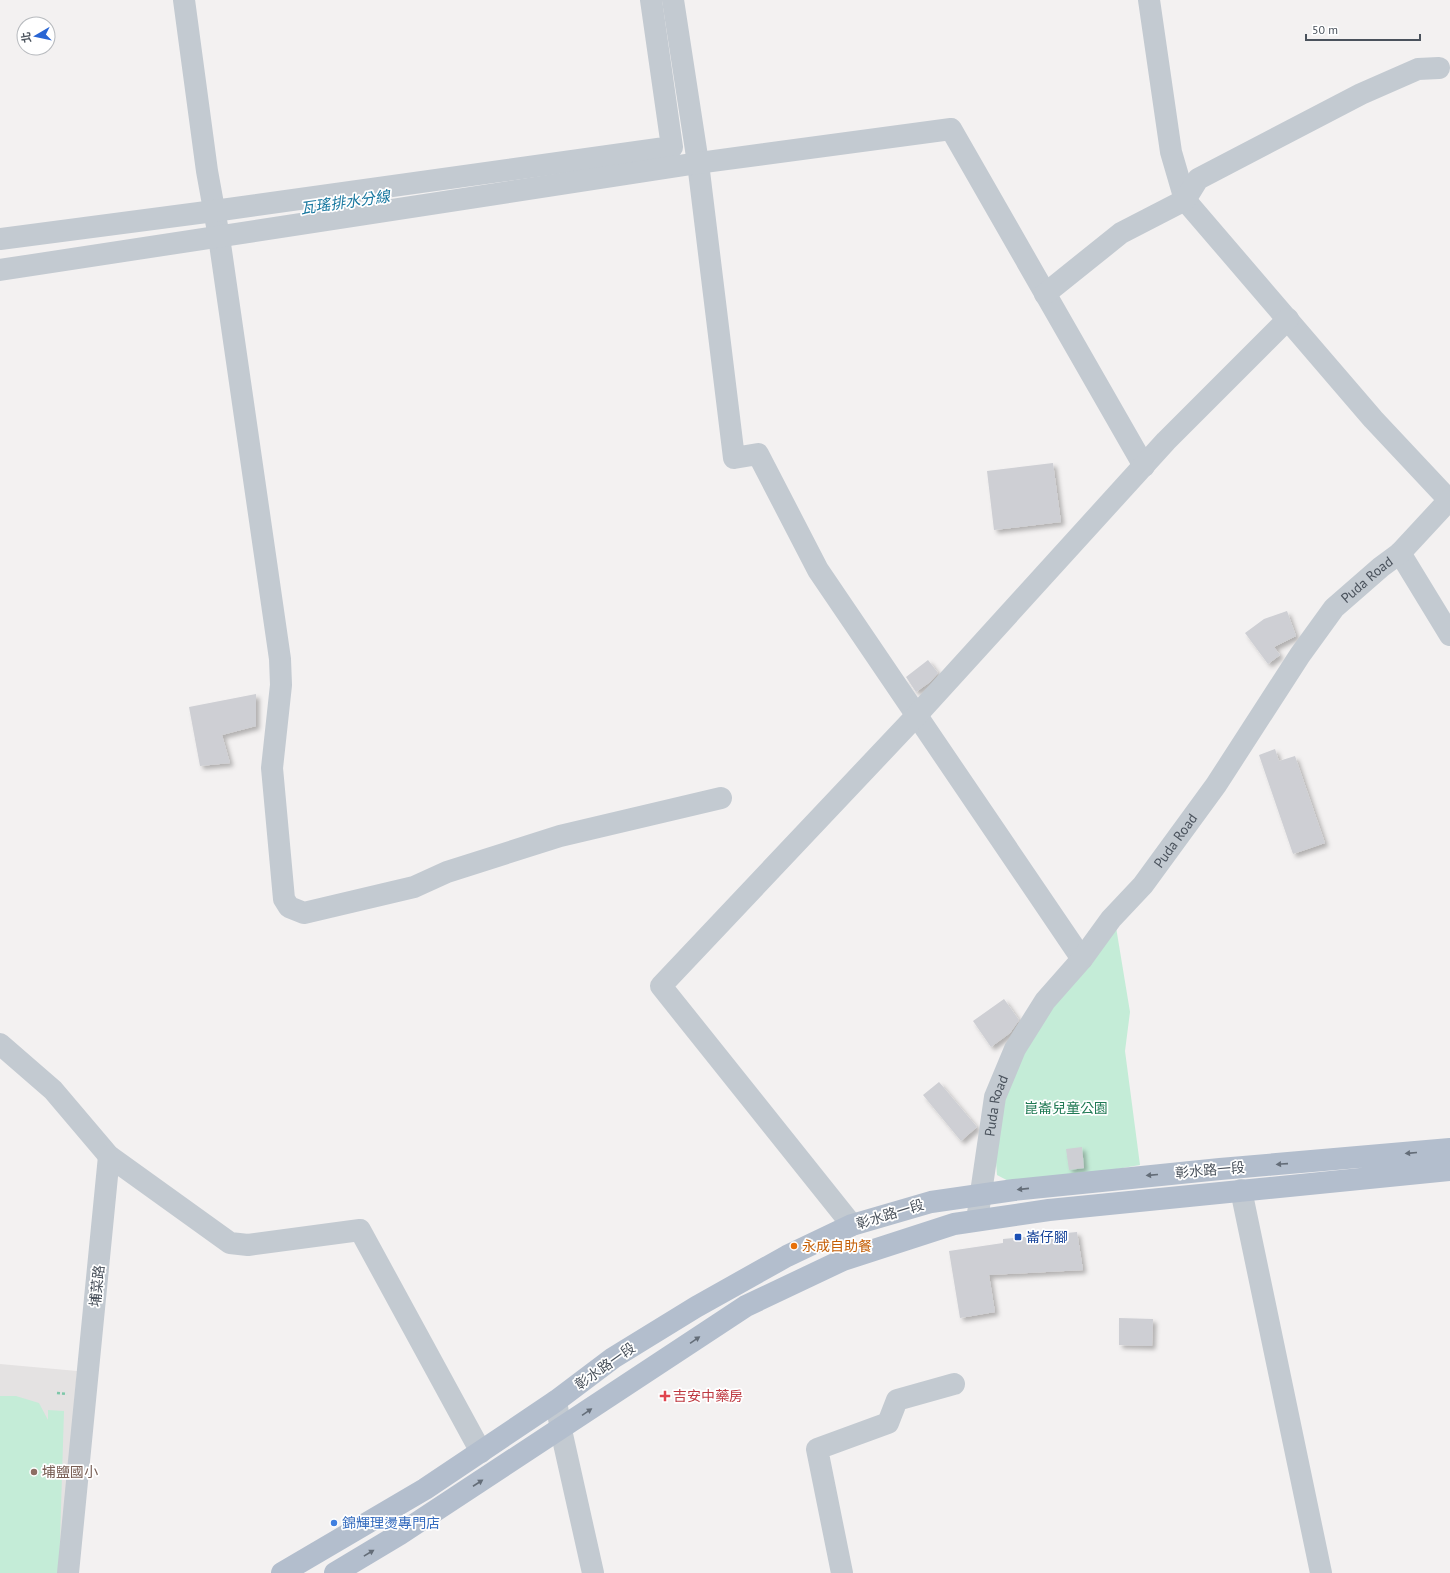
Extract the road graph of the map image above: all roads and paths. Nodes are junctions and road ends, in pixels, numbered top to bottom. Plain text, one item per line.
1 (184, 0) edge
2 (651, 0) edge
3 (673, 0) edge
4 (1149, 0) edge
5 (1439, 68) dead end
6 (673, 157) junction
7 (698, 163) junction
8 (1185, 200) junction
9 (214, 212) junction
10 (219, 237) junction
11 (0, 239) edge
12 (0, 270) edge
13 (1045, 294) junction
14 (1288, 320) junction
15 (1144, 466) junction
16 (1450, 500) edge
17 (1400, 553) junction
18 (1450, 635) edge
19 (916, 716) junction
20 (722, 798) dead end
21 (1082, 958) junction
22 (0, 1044) edge
23 (1450, 1149) edge
24 (109, 1156) junction
25 (1450, 1170) edge
26 (1242, 1190) junction
27 (980, 1195) junction
28 (977, 1220) junction
29 (852, 1225) junction
30 (768, 1267) junction
31 (779, 1290) junction
32 (954, 1384) dead end
33 (556, 1401) junction
34 (560, 1430) junction
35 (481, 1452) junction
36 (68, 1573) edge
37 (282, 1573) edge
38 (335, 1573) edge
39 (593, 1573) edge
40 (842, 1573) edge
41 (1321, 1573) edge

1 - 9 street
2 - 6 street
3 - 7 street
4 - 8 street
5 - 8 street
6 - 7 street
6 - 9 street
6 - 10 street
7 - 13 street
7 - 19 street
8 - 13 street
8 - 14 street
9 - 10 street
9 - 11 street
10 - 12 street
10 - 20 street
13 - 15 street
14 - 15 street
14 - 16 street
15 - 19 street
16 - 17 street, Puda Road
17 - 18 street
17 - 21 street, Puda Road
19 - 21 street
19 - 29 street
21 - 27 street, Puda Road
22 - 24 street
23 -> 27 main road, 彰水路一段
24 - 35 street
24 - 36 street, 埔菜路
25 - 26 main road, 彰水路一段
26 - 28 main road, 彰水路一段
26 - 41 street
27 - 28 street, Puda Road
27 - 29 main road, 彰水路一段
28 - 31 main road, 彰水路一段
29 - 30 main road, 彰水路一段
30 - 31 main road
30 - 33 main road, 彰水路一段
34 -> 31 main road, 彰水路一段
32 - 40 street
33 - 34 street
33 - 35 main road, 彰水路一段
38 -> 34 main road, 彰水路一段
34 - 39 street
35 - 37 main road, 彰水路一段

